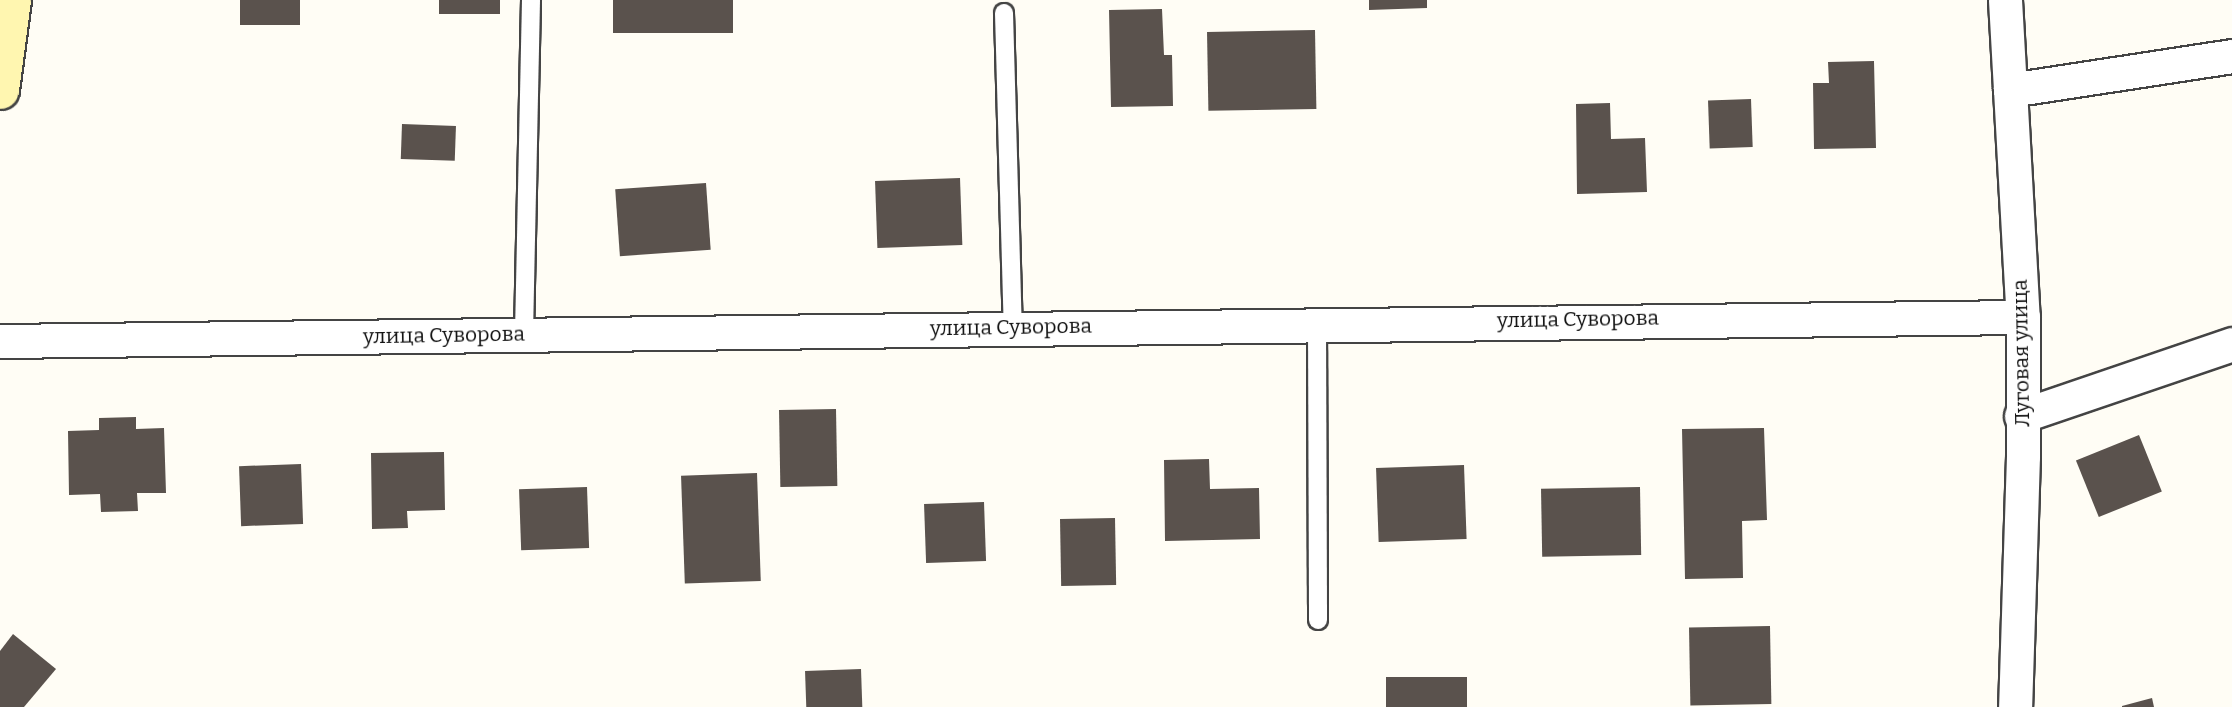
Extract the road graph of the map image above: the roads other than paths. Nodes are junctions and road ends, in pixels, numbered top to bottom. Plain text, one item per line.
1 (12, 0) edge
2 (531, 0) edge
3 (2005, 0) edge
4 (1004, 13) dead end
5 (2232, 56) edge
6 (0, 90) edge
7 (2010, 90) junction
8 (2023, 317) junction
9 (1317, 322) junction
10 (1013, 327) junction
11 (524, 334) junction
12 (0, 341) edge
13 (2232, 344) edge
14 (2021, 416) junction
15 (1318, 620) dead end
16 (2015, 707) edge

1 - 6 street
2 - 11 lane
3 - 7 street, Луговая улица
4 - 10 lane
5 - 7 street
7 - 8 street, Луговая улица
8 - 9 street, улица Суворова
8 - 14 street, Луговая улица
9 - 10 street, улица Суворова
9 - 15 lane
10 - 11 street, улица Суворова
11 - 12 street, улица Суворова
13 - 14 street
14 - 16 street, Луговая улица

